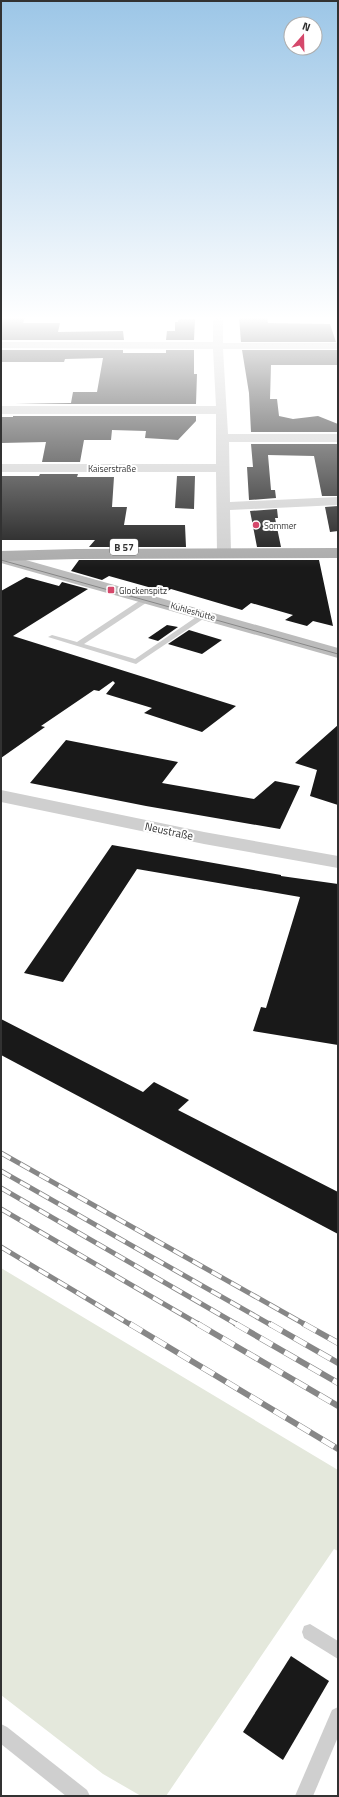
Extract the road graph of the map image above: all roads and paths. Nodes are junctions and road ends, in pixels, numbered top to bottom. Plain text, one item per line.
1 (221, 400) edge
2 (1, 410) edge
3 (222, 410) junction
4 (222, 438) junction
5 (338, 438) edge
6 (1, 468) edge
7 (222, 468) junction
8 (338, 501) edge
9 (223, 506) junction
10 (338, 547) edge
11 (1, 549) edge
12 (224, 550) junction
13 (338, 553) edge
14 (37, 554) junction
15 (1, 557) edge
16 (77, 579) junction
17 (148, 599) junction
18 (205, 615) junction
19 (52, 637) dead end
20 (78, 644) junction
21 (338, 653) edge
22 (1, 796) edge
23 (338, 862) edge
24 (310, 1632) dead end
25 (338, 1651) edge
26 (338, 1716) edge
27 (1, 1733) edge
28 (81, 1796) edge
29 (304, 1796) edge

1 - 3 street
2 - 3 street
3 - 4 street
4 - 5 street
4 - 7 street
6 - 7 street, Kaiserstraße
7 - 9 street
8 - 9 street
9 - 12 street
10 - 12 main road, B 57
11 - 12 main road, B 57
11 - 14 street
12 - 13 main road, B 57
12 - 14 main road, B 57
14 - 15 main road, B 57
14 - 16 street
15 - 16 street, Kuhleshütte
16 - 17 street, Kuhleshütte
17 - 18 street, Kuhleshütte
17 - 20 lane
18 - 20 lane
18 - 21 street, Kuhleshütte
19 - 20 lane
22 - 23 street, Neustraße
24 - 25 lane
26 - 29 lane
27 - 28 lane

